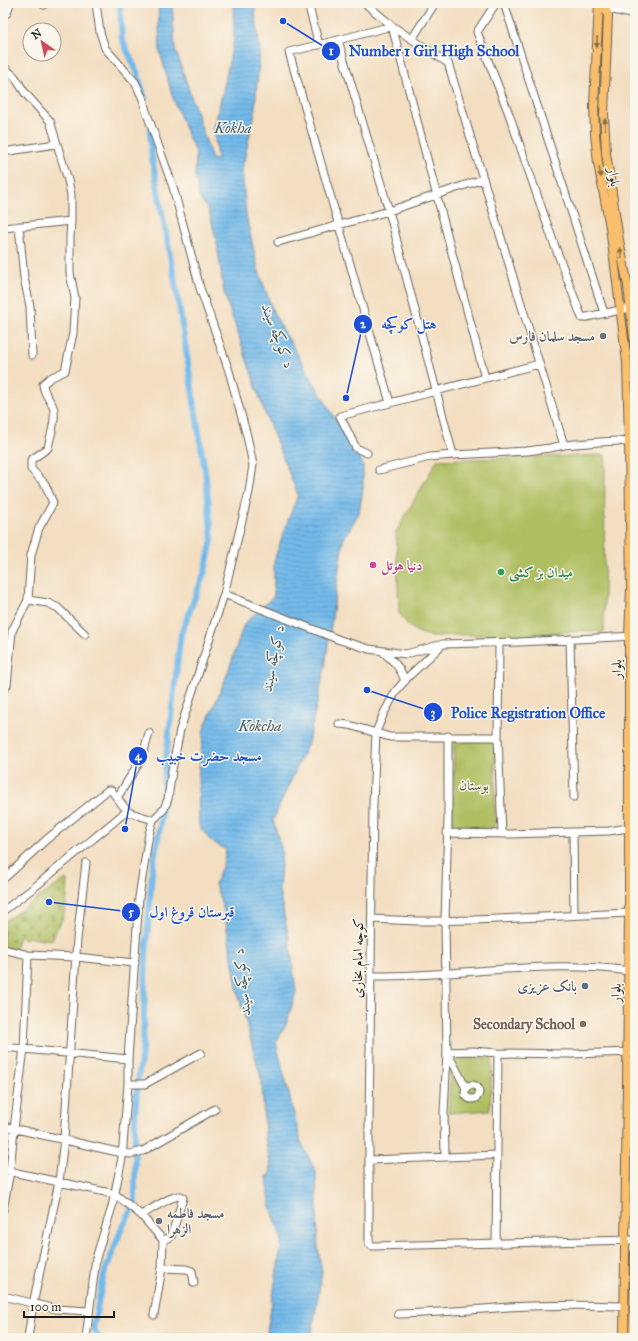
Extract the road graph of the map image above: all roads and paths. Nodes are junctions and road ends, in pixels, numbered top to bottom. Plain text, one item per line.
1 (10, 3) edge
2 (96, 3) edge
3 (308, 3) edge
4 (364, 3) edge
5 (435, 3) edge
6 (496, 3) edge
7 (504, 3) edge
8 (603, 5) edge
9 (635, 15) edge
10 (3, 16) edge
11 (392, 26) junction
12 (412, 39) junction
13 (338, 40) junction
14 (319, 45) junction
15 (3, 66) edge
16 (56, 144) junction
17 (3, 152) edge
18 (483, 179) junction
19 (437, 195) junction
20 (389, 211) junction
21 (71, 221) junction
22 (339, 224) junction
23 (19, 226) junction
24 (3, 228) edge
25 (278, 242) dead end
26 (632, 307) edge
27 (620, 309) junction
28 (604, 313) junction
29 (635, 347) edge
30 (32, 354) dead end
31 (539, 364) junction
32 (485, 378) junction
33 (435, 391) junction
34 (390, 403) junction
35 (632, 443) edge
36 (564, 445) junction
37 (367, 453) dead end
38 (453, 455) junction
39 (379, 470) dead end
40 (224, 594) junction
41 (28, 600) junction
42 (85, 634) dead end
43 (632, 636) edge
44 (570, 639) junction
45 (498, 642) junction
46 (443, 644) junction
47 (382, 651) junction
48 (405, 681) junction
49 (3, 690) edge
50 (339, 724) dead end
51 (376, 732) junction
52 (148, 733) dead end
53 (448, 736) junction
54 (498, 737) junction
55 (574, 797) dead end
56 (117, 798) junction
57 (128, 812) junction
58 (153, 820) junction
59 (632, 828) edge
60 (573, 832) junction
61 (447, 833) junction
62 (502, 834) junction
63 (86, 863) dead end
64 (3, 879) edge
65 (632, 886) edge
66 (3, 911) edge
67 (629, 913) junction
68 (574, 915) junction
69 (372, 919) junction
70 (445, 920) junction
71 (3, 949) edge
72 (28, 956) junction
73 (76, 957) junction
74 (135, 962) junction
75 (629, 971) junction
76 (446, 973) junction
77 (371, 976) junction
78 (3, 1047) edge
79 (24, 1048) junction
80 (447, 1052) junction
81 (632, 1052) edge
82 (68, 1053) junction
83 (498, 1053) junction
84 (201, 1054) dead end
85 (128, 1059) junction
86 (131, 1084) junction
87 (466, 1088) dead end
88 (215, 1109) dead end
89 (3, 1126) edge
90 (14, 1129) junction
91 (64, 1139) junction
92 (122, 1153) junction
93 (497, 1155) junction
94 (445, 1156) junction
95 (370, 1160) junction
96 (6, 1171) edge
97 (59, 1182) junction
98 (115, 1194) junction
99 (3, 1210) edge
100 (138, 1213) junction
101 (163, 1240) junction
102 (635, 1240) edge
103 (625, 1241) junction
104 (496, 1244) junction
105 (635, 1253) edge
106 (162, 1268) junction
107 (194, 1282) dead end
108 (3, 1296) edge
109 (33, 1304) junction
110 (624, 1306) junction
111 (89, 1311) junction
112 (398, 1314) dead end
113 (154, 1315) dead end
114 (28, 1338) edge
115 (86, 1338) edge
116 (624, 1338) edge
117 (633, 1338) edge

1 - 10 street
2 - 40 street
3 - 14 street
4 - 11 street
5 - 12 street
6 - 28 street
7 - 28 street
8 - 9 street
26 -> 8 main road, بلوار
8 -> 27 main road, بلوار
11 - 12 street
11 - 13 street
11 - 19 street
12 - 18 street
13 - 14 street
13 - 20 street
14 - 22 street
15 - 16 street
16 - 17 street
16 - 21 street
18 - 19 street
18 - 31 street
19 - 20 street
19 - 32 street
20 - 22 street
20 - 33 street
21 - 23 street
21 - 41 street
22 - 25 street
22 - 34 street
23 - 24 street
23 - 30 street
26 - 27 street
26 - 29 main road, بلوار
27 - 28 street
27 - 35 main road, بلوار
31 - 32 street
31 - 36 street
32 - 33 street
33 - 34 street
33 - 38 street
34 - 37 street
35 - 36 street
35 - 43 main road, بلوار
36 - 38 street
38 - 39 street
40 - 47 street
40 - 58 street
41 - 42 street
41 - 49 street
43 - 44 street
43 - 59 main road, بلوار
44 - 45 street
44 - 55 street
45 - 46 street
45 - 54 street
46 - 47 street
46 - 48 street, کوچه امام بخاری
47 - 48 street
48 - 51 street, کوچه امام بخاری
50 - 51 street
51 - 53 street
51 - 69 street, کوچه امام بخاری
52 - 56 street
53 - 54 street
53 - 61 street
54 - 62 street
56 - 57 street
56 - 64 street
57 - 58 street
57 - 66 street
58 - 74 street
59 - 60 street
59 - 65 main road, بلوار
60 - 62 street
60 - 68 street
61 - 62 street
61 - 70 street
63 - 73 street
65 - 67 main road, بلوار
67 - 68 street
67 - 75 main road, بلوار
68 - 70 street
69 - 70 street
69 - 77 street, کوچه امام بخاری
70 - 76 street
71 - 72 street
72 - 73 street
72 - 79 street
73 - 74 street
73 - 82 street
74 - 85 street
75 - 76 street
75 - 81 main road, بلوار
76 - 77 street
76 - 80 street
77 - 95 street, کوچه امام بخاری
78 - 79 street
79 - 82 street
79 - 90 street
80 - 83 street
80 - 87 street
80 - 94 street
81 - 83 street
81 - 103 main road, بلوار
82 - 85 street
82 - 91 street
83 - 93 street
84 - 86 street
85 - 86 street
86 - 92 street
88 - 92 street
89 - 90 street
90 - 91 street
90 - 96 street
91 - 92 street
91 - 97 street
92 - 98 street
93 - 94 street
93 - 104 street
94 - 95 street
95 - 104 street, کوچه امام بخاری
96 - 97 street
96 - 99 street
97 - 98 street
97 - 109 street
98 - 100 street
98 - 111 street
100 - 101 street
100 - 101 street
101 - 106 street
102 - 103 street
103 - 104 street
103 - 110 main road, بلوار
105 - 117 main road
106 - 107 street
106 - 113 street
108 - 109 street
109 - 111 street
109 - 114 street
110 - 112 street
110 - 116 main road, بلوار
111 - 115 street

